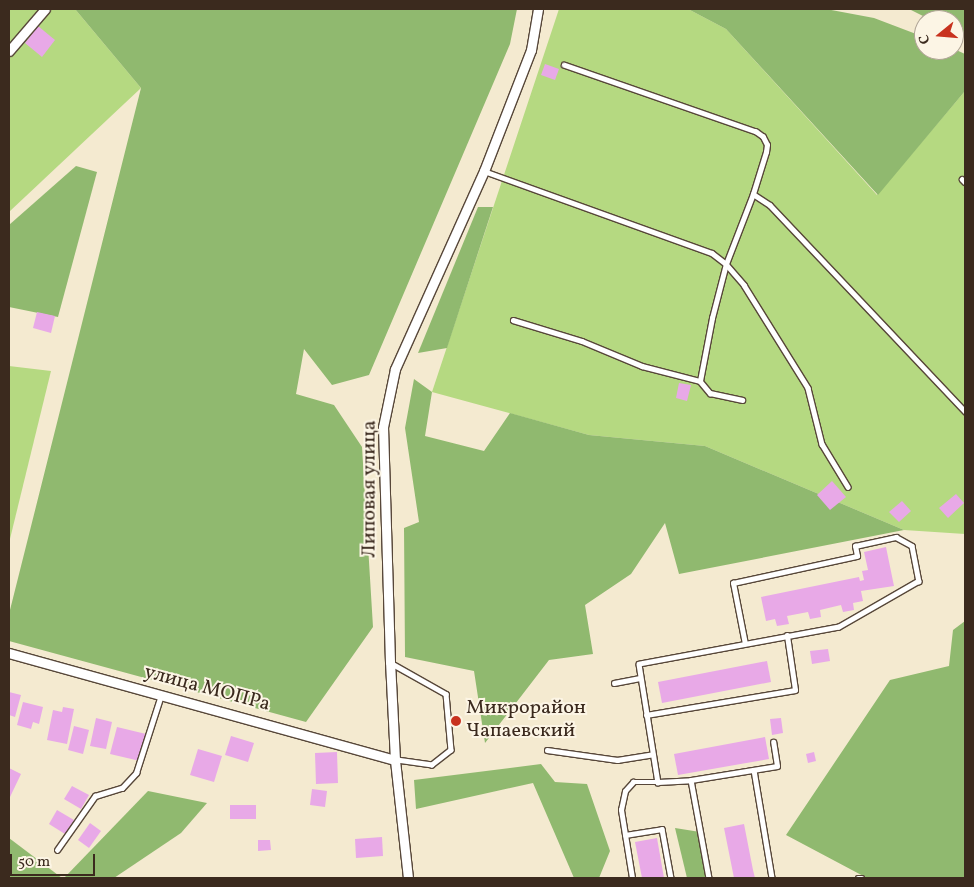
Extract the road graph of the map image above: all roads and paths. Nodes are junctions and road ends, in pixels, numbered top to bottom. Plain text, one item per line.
1 (45, 9) edge
2 (538, 9) edge
3 (9, 51) edge
4 (564, 65) dead end
5 (484, 171) junction
6 (754, 194) junction
7 (726, 264) junction
8 (513, 320) dead end
9 (700, 381) junction
10 (742, 400) dead end
11 (965, 411) edge
12 (848, 487) dead end
13 (787, 636) junction
14 (745, 644) junction
15 (9, 653) edge
16 (390, 662) junction
17 (640, 678) junction
18 (614, 683) dead end
19 (161, 695) junction
20 (646, 716) junction
21 (773, 742) dead end
22 (547, 750) dead end
23 (653, 754) junction
24 (395, 760) junction
25 (754, 770) junction
26 (691, 780) junction
27 (658, 782) junction
28 (625, 835) junction
29 (57, 850) dead end
30 (408, 878) edge
31 (632, 878) edge
32 (671, 878) edge
33 (708, 878) edge
34 (772, 878) edge

1 - 3 street
2 - 5 street, Липовая улица
4 - 6 lane
5 - 7 lane
5 - 16 street, Липовая улица
6 - 7 lane
6 - 11 lane
7 - 9 lane
7 - 12 lane
8 - 9 lane
9 - 10 lane
13 - 14 lane
13 - 14 lane
13 - 20 lane
14 - 17 lane
15 - 19 street, улица МОПРа
16 - 24 street, Липовая улица
16 - 24 lane
17 - 18 lane
17 - 20 lane
19 - 24 street, улица МОПРа
19 - 29 lane
20 - 23 lane
21 - 25 lane
22 - 23 lane
23 - 27 lane
24 - 30 street, Липовая улица
25 - 26 lane
25 - 34 lane
26 - 27 lane
26 - 33 lane
27 - 28 lane
28 - 31 lane
28 - 32 lane

